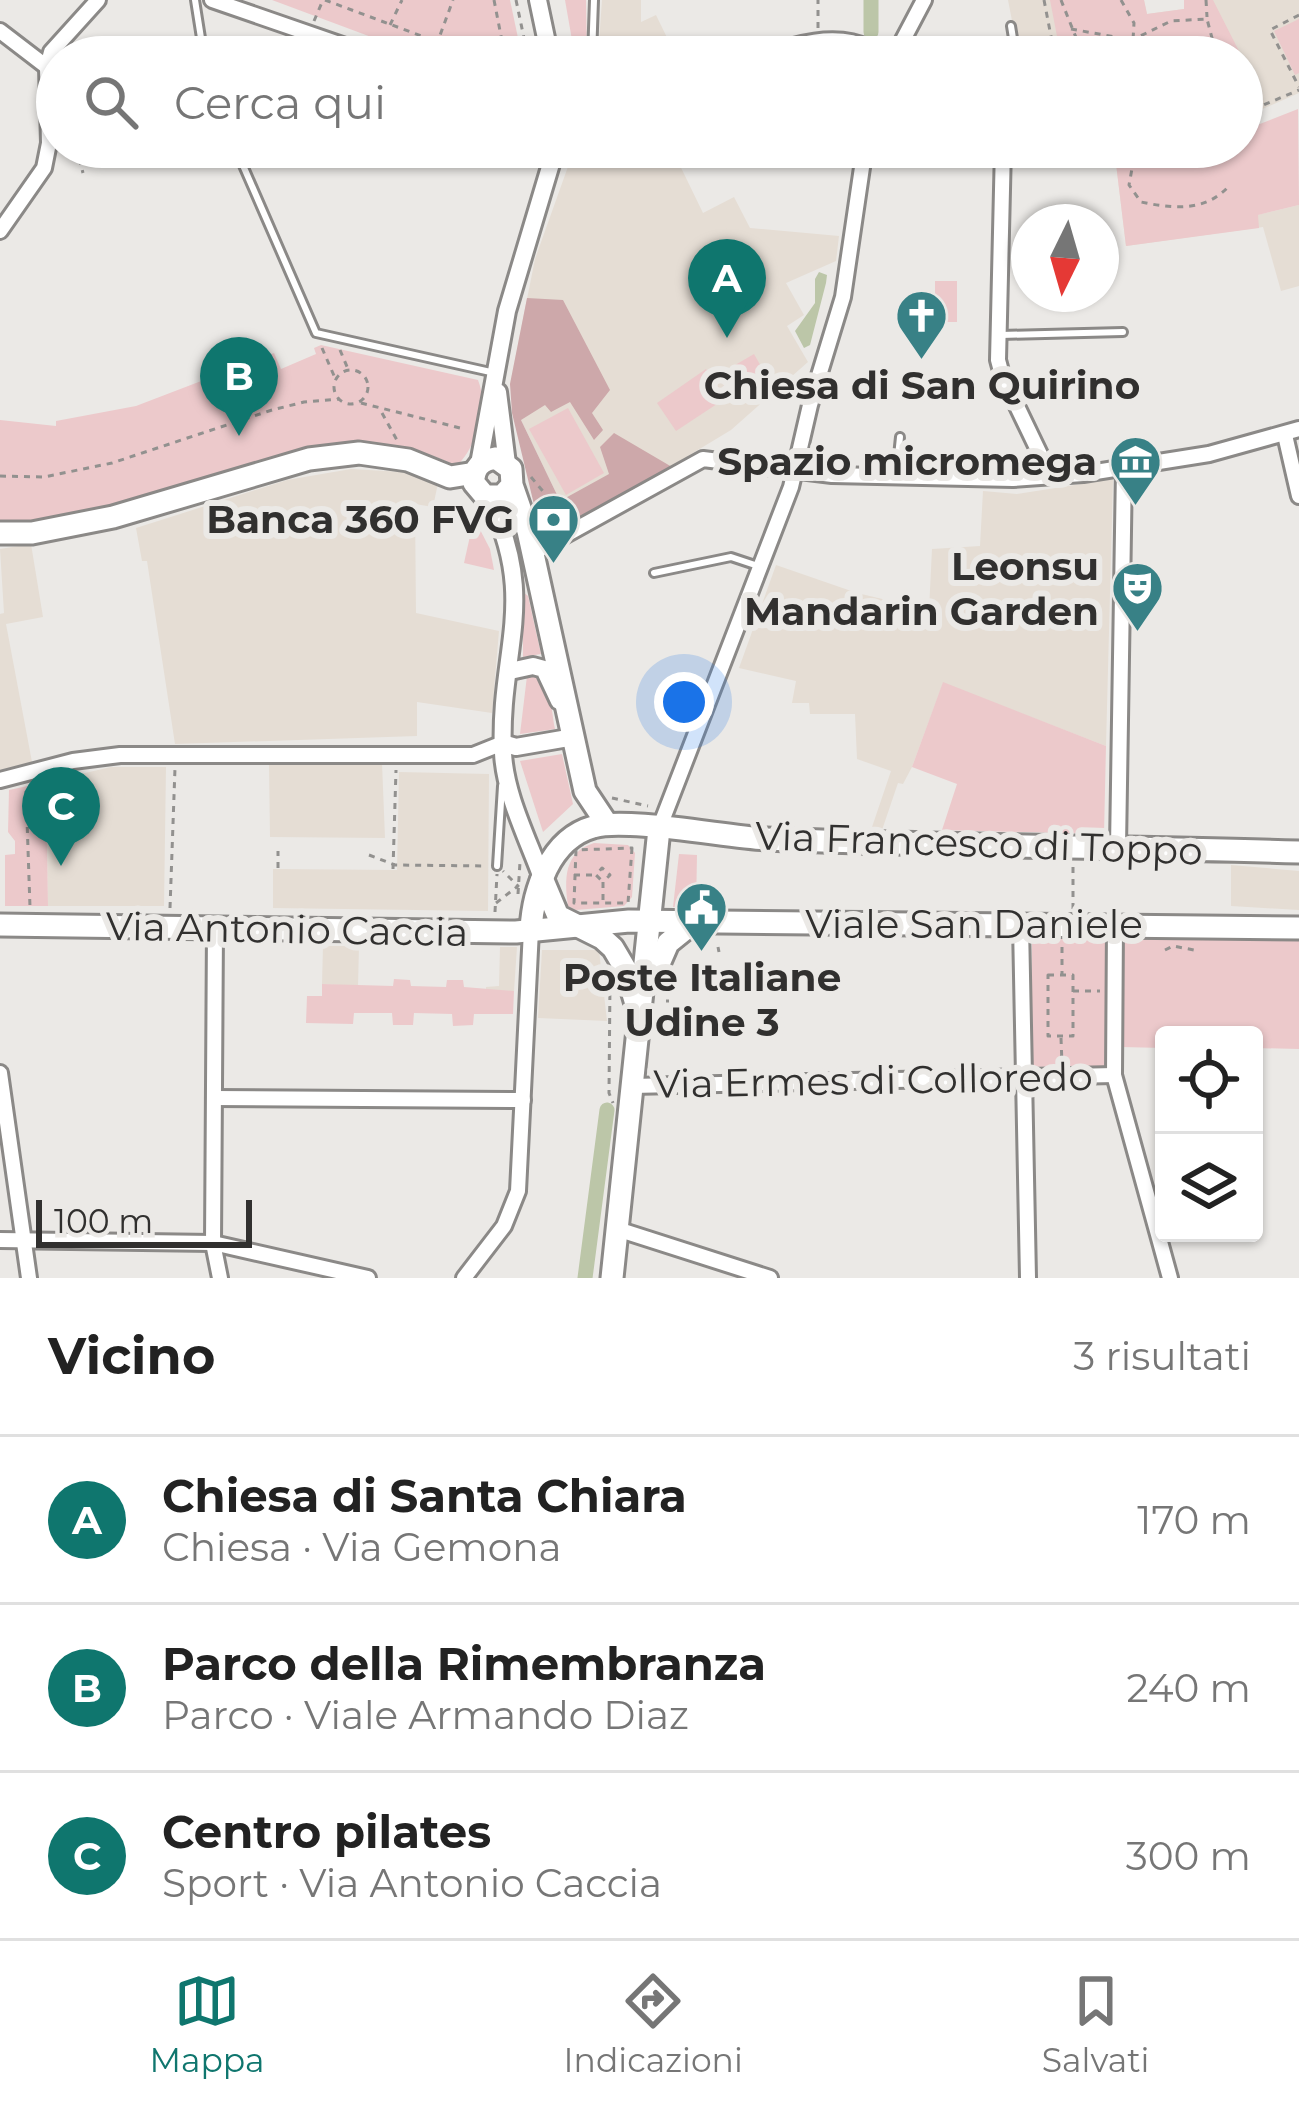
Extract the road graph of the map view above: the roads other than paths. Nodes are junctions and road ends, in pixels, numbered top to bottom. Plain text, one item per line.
1 (98, 0) edge
2 (195, 0) edge
3 (212, 0) edge
4 (538, 0) edge
5 (594, 0) edge
6 (924, 0) edge
7 (1011, 26) dead end
8 (0, 31) edge
9 (62, 36) edge
10 (201, 36) edge
11 (316, 36) edge
12 (546, 36) edge
13 (593, 36) edge
14 (906, 36) edge
15 (1013, 36) edge
16 (36, 59) edge
17 (44, 168) edge
18 (244, 168) edge
19 (549, 168) edge
20 (862, 168) edge
21 (1001, 168) edge
22 (0, 231) edge
23 (1124, 332) dead end
24 (997, 335) junction
25 (496, 373) junction
26 (1292, 432) edge
27 (900, 437) dead end
28 (1124, 468) junction
29 (477, 469) junction
30 (796, 473) junction
31 (514, 474) junction
32 (1050, 475) junction
33 (896, 479) junction
34 (1299, 496) edge
35 (488, 497) junction
36 (0, 533) edge
37 (533, 553) junction
38 (761, 567) junction
39 (654, 573) dead end
40 (510, 671) junction
41 (574, 737) junction
42 (503, 742) junction
43 (505, 770) junction
44 (0, 780) edge
45 (608, 824) junction
46 (659, 829) junction
47 (1118, 847) junction
48 (1299, 852) edge
49 (497, 866) road end
50 (542, 878) junction
51 (650, 922) junction
52 (695, 922) junction
53 (0, 925) edge
54 (1021, 925) junction
55 (1115, 925) junction
56 (573, 926) junction
57 (1299, 928) edge
58 (215, 929) junction
59 (531, 930) junction
60 (639, 1016) junction
61 (0, 1073) edge
62 (1114, 1075) junction
63 (1023, 1077) junction
64 (632, 1086) junction
65 (214, 1098) junction
66 (523, 1100) junction
67 (617, 1229) junction
68 (0, 1240) edge
69 (24, 1240) junction
70 (213, 1243) junction
71 (29, 1278) edge
72 (220, 1278) edge
73 (368, 1278) edge
74 (464, 1278) edge
75 (612, 1278) edge
76 (770, 1278) edge
77 (1028, 1278) edge
78 (1171, 1278) edge

1 - 9 street
2 - 10 lane
3 - 11 street
4 - 12 street
5 - 13 lane
6 - 14 street
7 - 15 lane
8 - 16 street
17 - 22 street
18 - 25 lane
19 - 25 street
20 - 30 street
21 - 24 street
23 - 24 lane
24 - 32 street
25 - 29 street
25 - 31 street
26 - 28 street
26 - 34 street
27 - 33 lane
28 - 32 street
28 - 47 street
29 - 31 main road
29 - 35 main road
29 - 36 main road
30 - 33 street
30 - 37 street
30 - 38 street
31 - 35 main road
31 - 37 main road
32 - 33 street
35 - 40 street
37 - 41 main road
38 - 39 lane
38 - 46 street
40 - 41 street
40 - 42 street
41 - 42 street
41 - 45 main road
42 - 43 street
42 - 44 street
43 - 49 lane
43 - 50 street
45 - 46 main road, Via Francesco di Toppo
45 - 50 main road
46 - 47 main road, Via Francesco di Toppo
46 - 51 main road
47 - 48 main road, Via Francesco di Toppo
50 - 56 main road
50 - 59 main road
51 - 52 main road, Viale San Daniele
51 - 56 main road, Viale San Daniele
51 - 60 main road
52 - 54 main road, Viale San Daniele
52 - 60 main road
53 - 58 main road, Via Antonio Caccia
54 - 55 main road, Viale San Daniele
54 - 63 street
55 - 57 main road, Viale San Daniele
55 - 62 street
56 - 59 main road, Via Antonio Caccia
56 - 60 main road
58 - 59 main road, Via Antonio Caccia
58 - 65 street
59 - 66 street
60 - 64 main road
61 - 69 street
62 - 63 street, Via Ermes di Colloredo
62 - 78 street
63 - 64 street, Via Ermes di Colloredo
63 - 77 street
64 - 67 main road
65 - 66 street
65 - 70 street
66 - 74 street
67 - 75 main road
67 - 76 street
68 - 69 street
69 - 70 street
69 - 71 street
70 - 72 street
70 - 73 street

